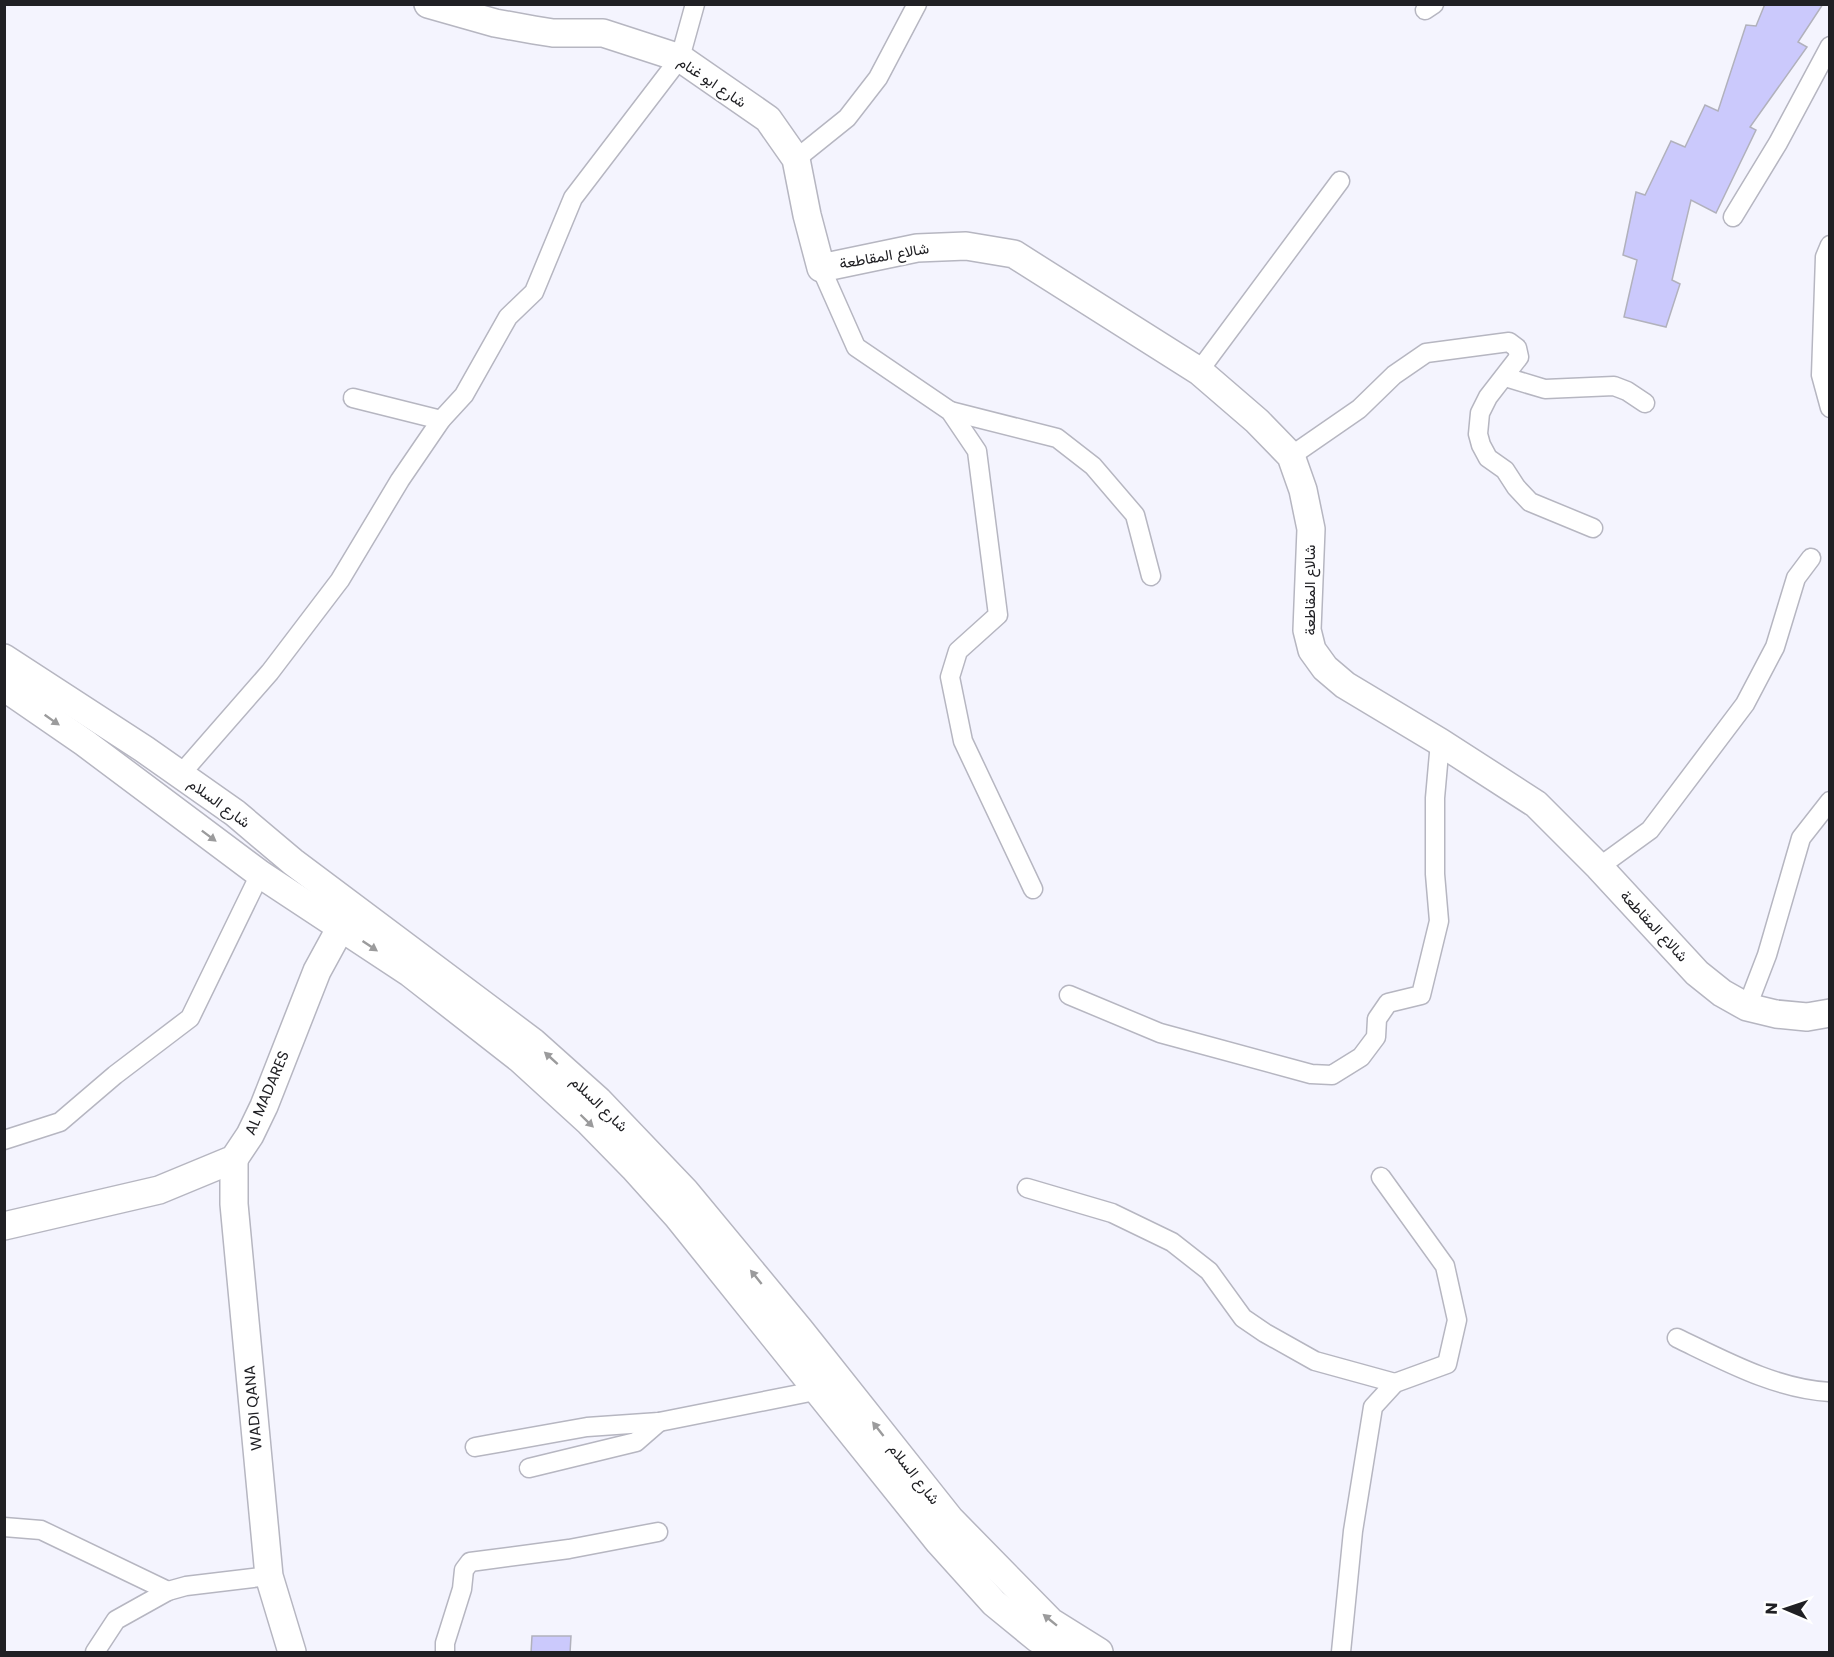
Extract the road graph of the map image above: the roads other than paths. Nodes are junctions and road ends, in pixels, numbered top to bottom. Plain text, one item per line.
1 (428, 4) edge
2 (695, 4) edge
3 (917, 4) edge
4 (1830, 46) edge
5 (680, 58) junction
6 (796, 159) junction
7 (1340, 181) dead end
8 (1733, 217) dead end
9 (1830, 245) edge
10 (821, 268) junction
11 (1199, 371) junction
12 (1505, 377) junction
13 (353, 398) dead end
14 (1645, 403) dead end
15 (1830, 408) edge
16 (950, 411) junction
17 (441, 420) junction
18 (1291, 456) junction
19 (1593, 528) dead end
20 (1811, 558) dead end
21 (1151, 576) dead end
22 (4, 658) edge
23 (4, 687) edge
24 (1440, 742) junction
25 (180, 775) junction
26 (1830, 801) edge
27 (1599, 867) junction
28 (260, 874) junction
29 (1033, 889) dead end
30 (348, 918) junction
31 (1069, 995) dead end
32 (1747, 1007) junction
33 (1830, 1013) edge
34 (4, 1140) edge
35 (234, 1159) junction
36 (1381, 1177) dead end
37 (1027, 1188) dead end
38 (4, 1227) edge
39 (1677, 1338) dead end
40 (1395, 1383) junction
41 (815, 1390) junction
42 (1830, 1392) edge
43 (659, 1422) junction
44 (475, 1447) dead end
45 (529, 1468) dead end
46 (4, 1527) edge
47 (658, 1532) dead end
48 (269, 1576) junction
49 (168, 1591) junction
50 (95, 1653) edge
51 (292, 1653) edge
52 (445, 1653) edge
53 (1060, 1653) edge
54 (1099, 1653) edge
55 (1341, 1653) edge

1 - 5 main road, شارع ابو غنام
2 - 5 street
3 - 6 street
4 - 8 street
5 - 6 main road, شارع ابو غنام
5 - 17 street
6 - 10 main road, شارع ابو غنام
7 - 11 street
9 - 15 street
10 - 11 main road, شالاع المقاطعة
10 - 16 street
11 - 18 main road, شالاع المقاطعة
12 - 14 street
12 - 18 street
12 - 19 street
13 - 17 street
16 - 21 street
16 - 29 street
17 - 25 street
18 - 24 main road, شالاع المقاطعة
20 - 27 street
22 - 25 main road, شارع السلام
23 -> 28 main road, شارع السلام
24 - 27 main road, شالاع المقاطعة
24 - 31 street
25 - 30 main road, شارع السلام
26 - 32 street
27 - 32 main road, شالاع المقاطعة
28 - 30 main road, شارع السلام
28 - 34 street
30 - 35 main road, AL MADARES
30 -> 41 main road, شارع السلام
54 -> 30 main road, شارع السلام
32 - 33 main road, شالاع المقاطعة
35 - 38 main road
35 - 48 main road, WADI QANA
36 - 40 street
37 - 40 street
39 - 42 street
40 - 55 street
41 - 43 street
41 - 53 main road, شارع السلام
43 - 44 street
43 - 45 street
46 - 49 street
47 - 52 street
48 - 49 street
48 - 51 main road, WADI QANA
49 - 50 street

